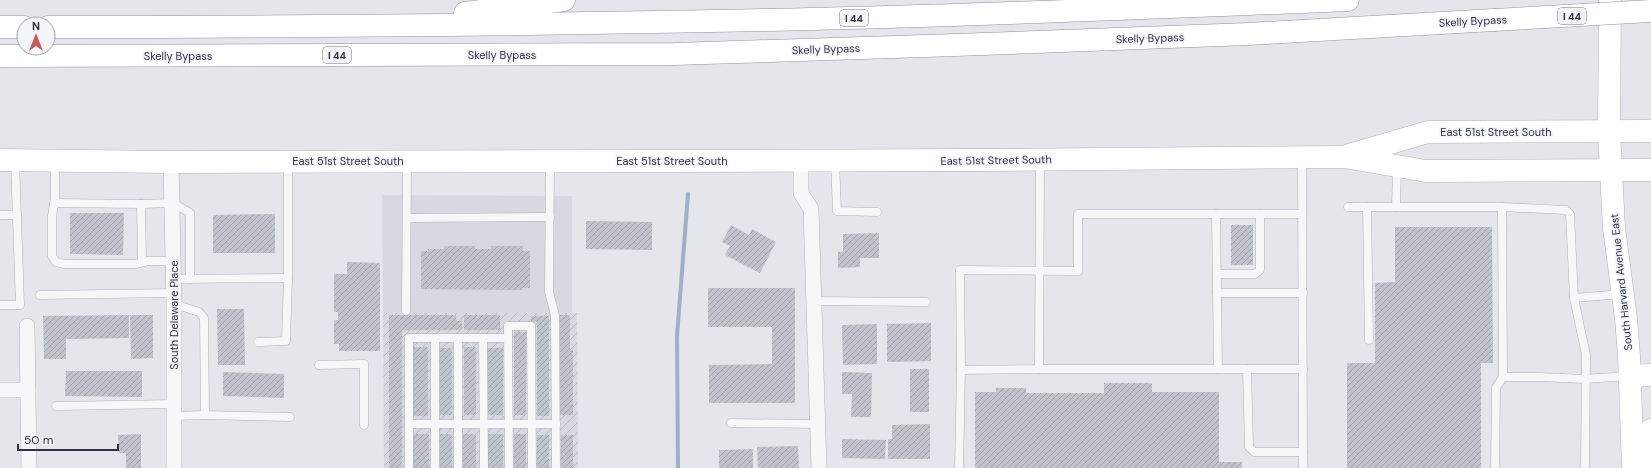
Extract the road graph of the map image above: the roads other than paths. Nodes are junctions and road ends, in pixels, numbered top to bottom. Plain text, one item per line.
1 (564, 0) edge
2 (1348, 0) edge
3 (1610, 0) edge
4 (1651, 11) edge
5 (360, 26) junction
6 (0, 27) edge
7 (16, 27) edge
8 (56, 27) edge
9 (0, 56) edge
10 (1651, 131) edge
11 (1609, 132) junction
12 (1302, 157) junction
13 (1344, 157) junction
14 (8, 160) edge
15 (801, 160) junction
16 (836, 160) junction
17 (1040, 160) junction
18 (55, 161) junction
19 (407, 161) junction
20 (550, 161) junction
21 (171, 162) junction
22 (288, 162) junction
23 (1397, 166) junction
24 (1611, 170) junction
25 (1651, 170) edge
26 (54, 203) junction
27 (141, 204) junction
28 (173, 204) junction
29 (1348, 207) dead end
30 (1367, 207) junction
31 (1396, 207) junction
32 (1502, 207) junction
33 (877, 212) dead end
34 (1216, 214) junction
35 (1260, 214) junction
36 (1302, 214) junction
37 (0, 215) edge
38 (17, 215) junction
39 (550, 217) junction
40 (407, 218) junction
41 (174, 261) junction
42 (142, 262) junction
43 (1041, 270) junction
44 (1217, 274) junction
45 (288, 278) junction
46 (190, 279) junction
47 (174, 292) junction
48 (1217, 293) junction
49 (1303, 293) junction
50 (1622, 294) junction
51 (40, 295) dead end
52 (1574, 298) junction
53 (815, 301) junction
54 (926, 302) dead end
55 (0, 305) edge
56 (406, 311) dead end
57 (27, 326) dead end
58 (434, 338) junction
59 (458, 338) junction
60 (483, 338) junction
61 (508, 338) junction
62 (1369, 340) dead end
63 (258, 342) dead end
64 (319, 365) dead end
65 (1039, 369) junction
66 (1218, 369) junction
67 (1247, 369) junction
68 (1303, 369) junction
69 (961, 370) junction
70 (1651, 375) edge
71 (1630, 376) junction
72 (1503, 377) junction
73 (1584, 379) junction
74 (0, 390) edge
75 (28, 390) junction
76 (56, 406) dead end
77 (174, 410) junction
78 (205, 414) junction
79 (290, 417) dead end
80 (731, 423) dead end
81 (409, 424) junction
82 (435, 424) junction
83 (458, 424) junction
84 (483, 424) junction
85 (509, 424) junction
86 (532, 424) junction
87 (556, 424) junction
88 (818, 424) junction
89 (364, 425) dead end
90 (1651, 430) edge
91 (1303, 452) junction
92 (29, 468) edge
93 (174, 468) edge
94 (409, 468) edge
95 (435, 468) edge
96 (458, 468) edge
97 (484, 468) edge
98 (509, 468) edge
99 (532, 468) edge
100 (556, 468) edge
101 (819, 468) edge
102 (958, 468) edge
103 (1303, 468) edge
104 (1495, 468) edge
105 (1586, 468) edge
106 (1633, 468) edge
107 (1645, 468) edge

1 - 5 main road
2 - 5 main road, I 44
3 - 11 main road, South Harvard Avenue East
4 - 9 main road, Skelly Bypass / I 44, bridge
5 - 8 main road, I 44
6 - 7 main road
10 - 11 main road, East 51st Street South
11 - 13 main road, East 51st Street South
11 - 24 main road, South Harvard Avenue East
12 - 13 main road, East 51st Street South
12 - 17 main road, East 51st Street South
12 - 36 lane
13 - 23 main road, East 51st Street South
14 - 18 main road, East 51st Street South
14 - 38 lane
15 - 16 main road, East 51st Street South
15 - 20 main road, East 51st Street South
15 - 53 street
16 - 17 main road, East 51st Street South
16 - 33 lane
17 - 43 lane
18 - 21 main road, East 51st Street South
18 - 26 lane
19 - 20 main road, East 51st Street South
19 - 22 main road, East 51st Street South
19 - 40 lane
20 - 39 lane
21 - 22 main road, East 51st Street South
21 - 28 street, South Delaware Place
22 - 45 lane
23 - 24 main road, East 51st Street South
23 - 31 lane
24 - 25 main road, East 51st Street South
24 - 50 main road, South Harvard Avenue East
26 - 27 lane
26 - 42 lane
27 - 28 lane
27 - 42 lane
28 - 41 street, South Delaware Place
28 - 46 lane
29 - 30 lane
30 - 31 lane
30 - 62 lane
31 - 32 lane
32 - 52 lane
32 - 72 lane
34 - 35 lane
34 - 43 lane
34 - 44 lane
35 - 36 lane
35 - 44 lane
36 - 49 lane
37 - 38 lane
38 - 55 lane
39 - 40 lane
39 - 87 lane
40 - 56 lane
41 - 42 lane
41 - 47 street, South Delaware Place
43 - 65 lane
43 - 69 lane
44 - 48 lane
45 - 46 lane
45 - 63 lane
46 - 47 lane
47 - 51 lane
47 - 77 street, South Delaware Place
47 - 78 lane
48 - 49 lane
48 - 66 lane
49 - 68 lane
50 - 52 lane
50 - 71 main road, South Harvard Avenue East
52 - 73 lane
53 - 54 lane
53 - 88 street
57 - 75 street
58 - 59 lane
58 - 81 lane
58 - 82 lane
59 - 60 lane
59 - 83 lane
60 - 61 lane
60 - 84 lane
61 - 85 lane
61 - 86 lane
64 - 89 lane
65 - 66 lane
65 - 69 lane
66 - 67 lane
67 - 68 lane
67 - 91 lane
68 - 91 lane
69 - 102 lane
70 - 71 main road
71 - 73 lane
71 - 106 main road, South Harvard Avenue East
72 - 73 lane
72 - 104 lane
73 - 105 lane
74 - 75 street
75 - 92 street
76 - 77 lane
77 - 78 lane
77 - 93 street, South Delaware Place
78 - 79 lane
80 - 88 lane
81 - 82 lane
81 - 94 lane
82 - 83 lane
82 - 95 lane
83 - 84 lane
83 - 96 lane
84 - 85 lane
84 - 97 lane
85 - 86 lane
85 - 98 lane
86 - 87 lane
86 - 99 lane
87 - 100 lane
88 - 101 street
90 - 107 main road
91 - 103 lane

